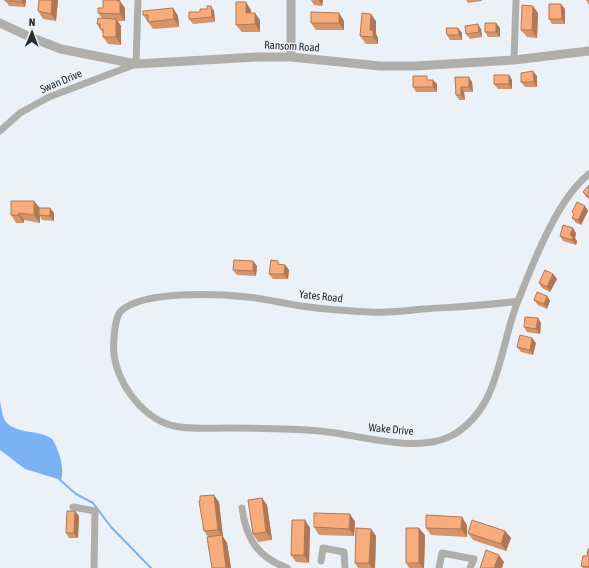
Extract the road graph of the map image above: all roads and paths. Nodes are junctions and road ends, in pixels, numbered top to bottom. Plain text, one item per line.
1 (138, 0) edge
2 (291, 0) edge
3 (516, 0) edge
4 (0, 23) edge
5 (589, 51) edge
6 (290, 57) junction
7 (514, 60) junction
8 (136, 64) junction
9 (0, 131) edge
10 (589, 174) edge
11 (518, 301) junction
12 (125, 309) joint
13 (73, 507) dead end
14 (242, 508) dead end
15 (320, 561) dead end
16 (94, 568) edge
17 (287, 568) edge
18 (345, 568) edge
19 (439, 568) edge
20 (470, 568) edge

1 - 8 street
2 - 6 street
3 - 7 street
4 - 8 street, Ransom Road
5 - 7 street, Ransom Road
6 - 7 street, Ransom Road
6 - 8 street, Ransom Road
8 - 9 street, Swan Drive
10 - 11 street, Wake Drive
11 - 12 street, Yates Road
11 - 12 street, Wake Drive
13 - 16 street
14 - 17 street
15 - 18 street
19 - 20 street

